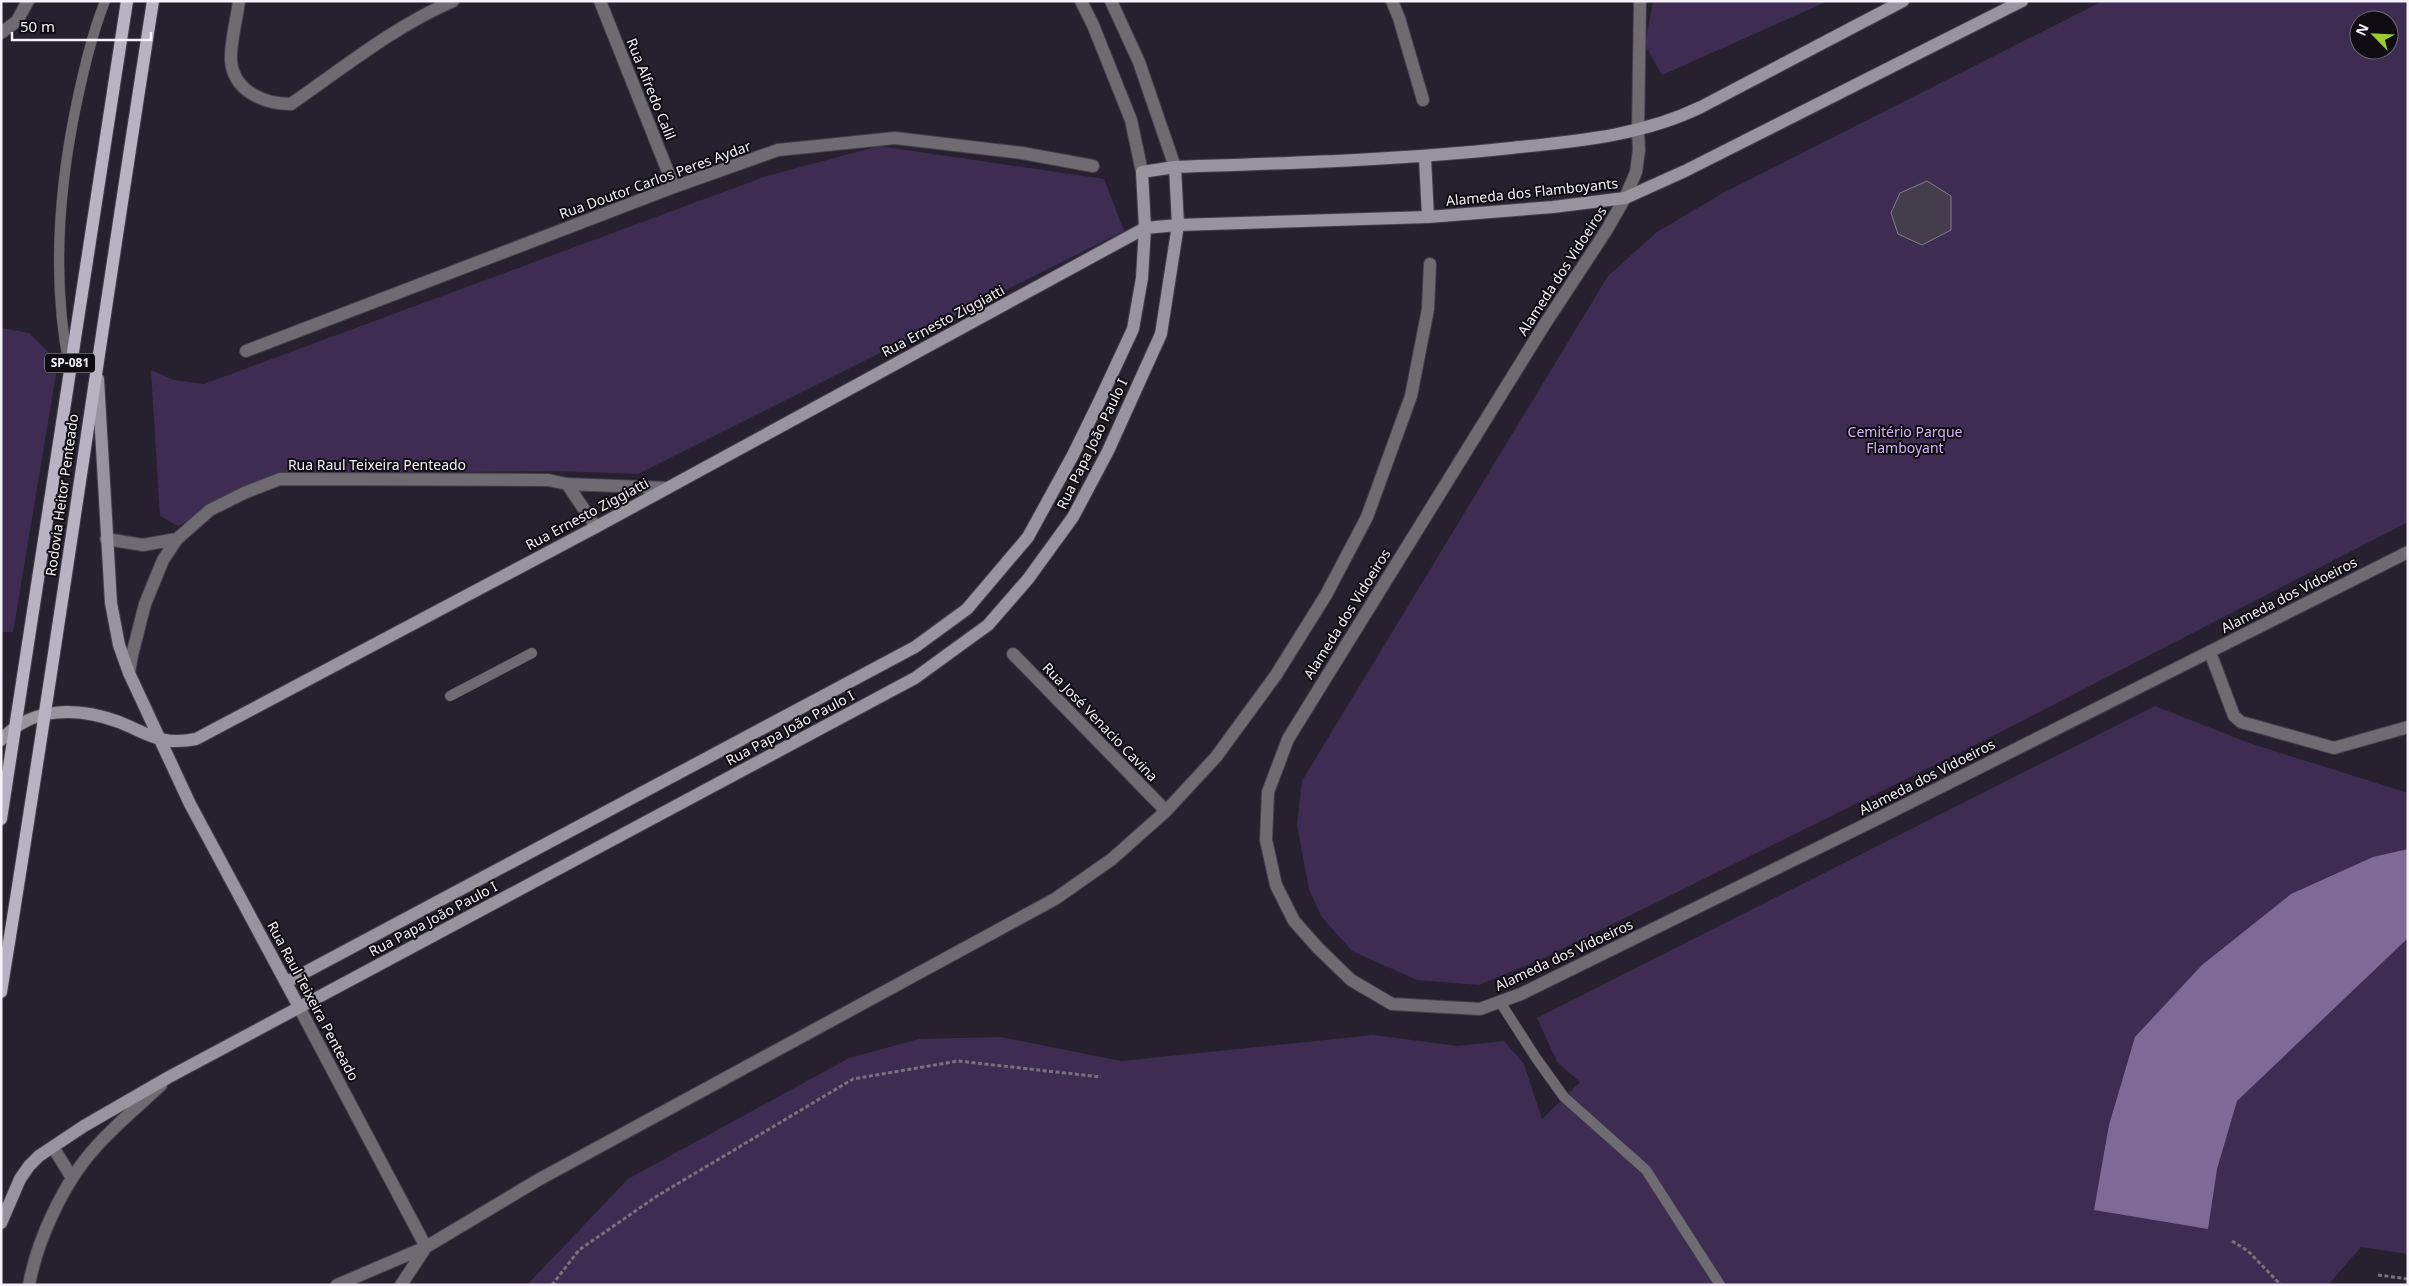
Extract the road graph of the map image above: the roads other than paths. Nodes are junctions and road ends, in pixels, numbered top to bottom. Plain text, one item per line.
1 (28, 1) edge
2 (105, 1) edge
3 (127, 1) edge
4 (153, 1) edge
5 (239, 1) edge
6 (453, 1) edge
7 (600, 1) edge
8 (1081, 1) edge
9 (1110, 1) edge
10 (1392, 1) edge
11 (1640, 1) edge
12 (1903, 1) edge
13 (2022, 1) edge
14 (1, 33) edge
15 (1423, 100) dead end
16 (1638, 131) junction
17 (1425, 158) junction
18 (1093, 166) dead end
19 (1175, 167) junction
20 (1142, 172) junction
21 (674, 187) junction
22 (1626, 198) junction
23 (1428, 217) junction
24 (1178, 225) junction
25 (1145, 228) junction
26 (1430, 264) dead end
27 (246, 351) dead end
28 (97, 360) junction
29 (69, 370) junction
30 (567, 484) junction
31 (667, 488) junction
32 (596, 526) junction
33 (106, 539) junction
34 (177, 539) junction
35 (2408, 552) edge
36 (2210, 652) junction
37 (532, 654) dead end
38 (1013, 654) dead end
39 (130, 674) junction
40 (450, 696) dead end
41 (47, 713) junction
42 (16, 725) junction
43 (2408, 728) edge
44 (1, 740) edge
45 (160, 740) junction
46 (1166, 811) junction
47 (1, 819) edge
48 (287, 982) junction
49 (1, 992) edge
50 (1500, 1002) junction
51 (299, 1007) junction
52 (170, 1077) junction
53 (52, 1147) junction
54 (72, 1178) junction
55 (12, 1194) junction
56 (1, 1203) edge
57 (1, 1223) edge
58 (426, 1247) junction
59 (30, 1285) edge
60 (337, 1285) edge
61 (401, 1285) edge
62 (1720, 1285) edge

1 - 14 street
2 - 29 lane
3 - 29 main road, Rodovia Heitor Penteado / SP-081
4 - 28 main road, Rodovia Heitor Penteado / SP-081
5 - 6 street
7 - 21 street, Rua Alfredo Calil
8 - 20 street, Rua Papa João Paulo I
9 - 19 street, Rua Papa João Paulo I
10 - 15 street
11 - 16 street, Alameda dos Vidoeiros
12 - 16 street
13 - 22 street, Alameda dos Flamboyants
16 - 17 street
16 - 22 street, Alameda dos Vidoeiros
17 - 19 street
17 - 23 street
18 - 21 street, Rua Doutor Carlos Peres Aydar
19 - 20 street
19 - 24 street, Rua Papa João Paulo I
20 - 25 street, Rua Papa João Paulo I
21 - 27 street, Rua Doutor Carlos Peres Aydar
22 - 23 street, Alameda dos Flamboyants
22 - 50 street, Alameda dos Vidoeiros
23 - 24 street, Alameda dos Flamboyants
24 - 25 street, Rua Ernesto Ziggiatti
24 - 51 street, Rua Papa João Paulo I
25 - 31 street, Rua Ernesto Ziggiatti
25 - 48 street, Rua Papa João Paulo I
26 - 46 street
28 - 33 street, Rua Raul Teixeira Penteado
28 - 41 main road, Rodovia Heitor Penteado / SP-081
29 - 42 main road, Rodovia Heitor Penteado / SP-081
30 - 31 street, Rua Raul Teixeira Penteado
30 - 32 street
30 - 34 street, Rua Raul Teixeira Penteado
31 - 32 street, Rua Ernesto Ziggiatti
32 - 45 street, Rua Ernesto Ziggiatti
33 - 34 street
33 - 39 street, Rua Raul Teixeira Penteado
34 - 39 street, Rua Raul Teixeira Penteado
35 - 36 street, Alameda dos Vidoeiros
36 - 43 street
36 - 50 street, Alameda dos Vidoeiros
37 - 40 lane
38 - 46 street, Rua José Venacio Cavina
39 - 45 street, Rua Raul Teixeira Penteado
41 - 42 street, Rua Ernesto Ziggiatti
41 - 45 street, Rua Ernesto Ziggiatti
41 - 49 main road, Rodovia Heitor Penteado / SP-081
42 - 44 street, Rua Ernesto Ziggiatti
42 - 47 main road, Rodovia Heitor Penteado / SP-081
45 - 48 street, Rua Raul Teixeira Penteado
46 - 58 street
48 - 51 street, Rua Raul Teixeira Penteado
50 - 62 lane
51 - 52 street, Rua Papa João Paulo I
51 - 58 street, Rua Raul Teixeira Penteado
52 - 53 street, Rua Papa João Paulo I
52 - 54 street
53 - 54 street
53 - 55 street, Rua Papa João Paulo I
54 - 59 street
55 - 56 street, Rua Papa João Paulo I
55 - 57 street, Rua Papa João Paulo I
58 - 60 street
58 - 61 street

